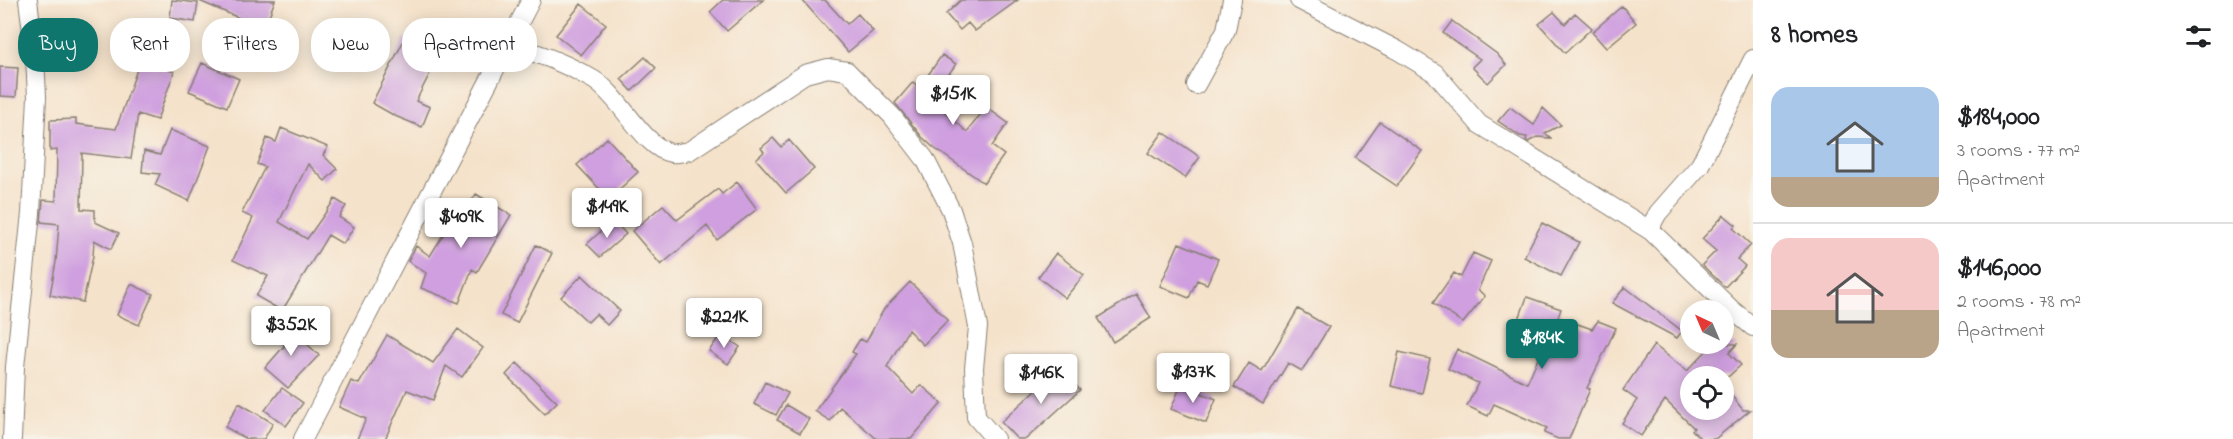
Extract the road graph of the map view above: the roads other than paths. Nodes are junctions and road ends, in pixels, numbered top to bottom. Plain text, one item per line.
1 (28, 0) edge
2 (531, 0) edge
3 (1232, 0) edge
4 (1299, 0) edge
5 (521, 18) edge
6 (537, 52) edge
7 (1753, 59) edge
8 (493, 72) edge
9 (1196, 86) dead end
10 (1651, 231) junction
11 (1753, 327) edge
12 (12, 439) edge
13 (303, 439) edge
14 (995, 439) edge

1 - 12 street
2 - 5 street
3 - 9 street
4 - 10 street
6 - 14 street
7 - 10 street
8 - 13 street
10 - 11 street

